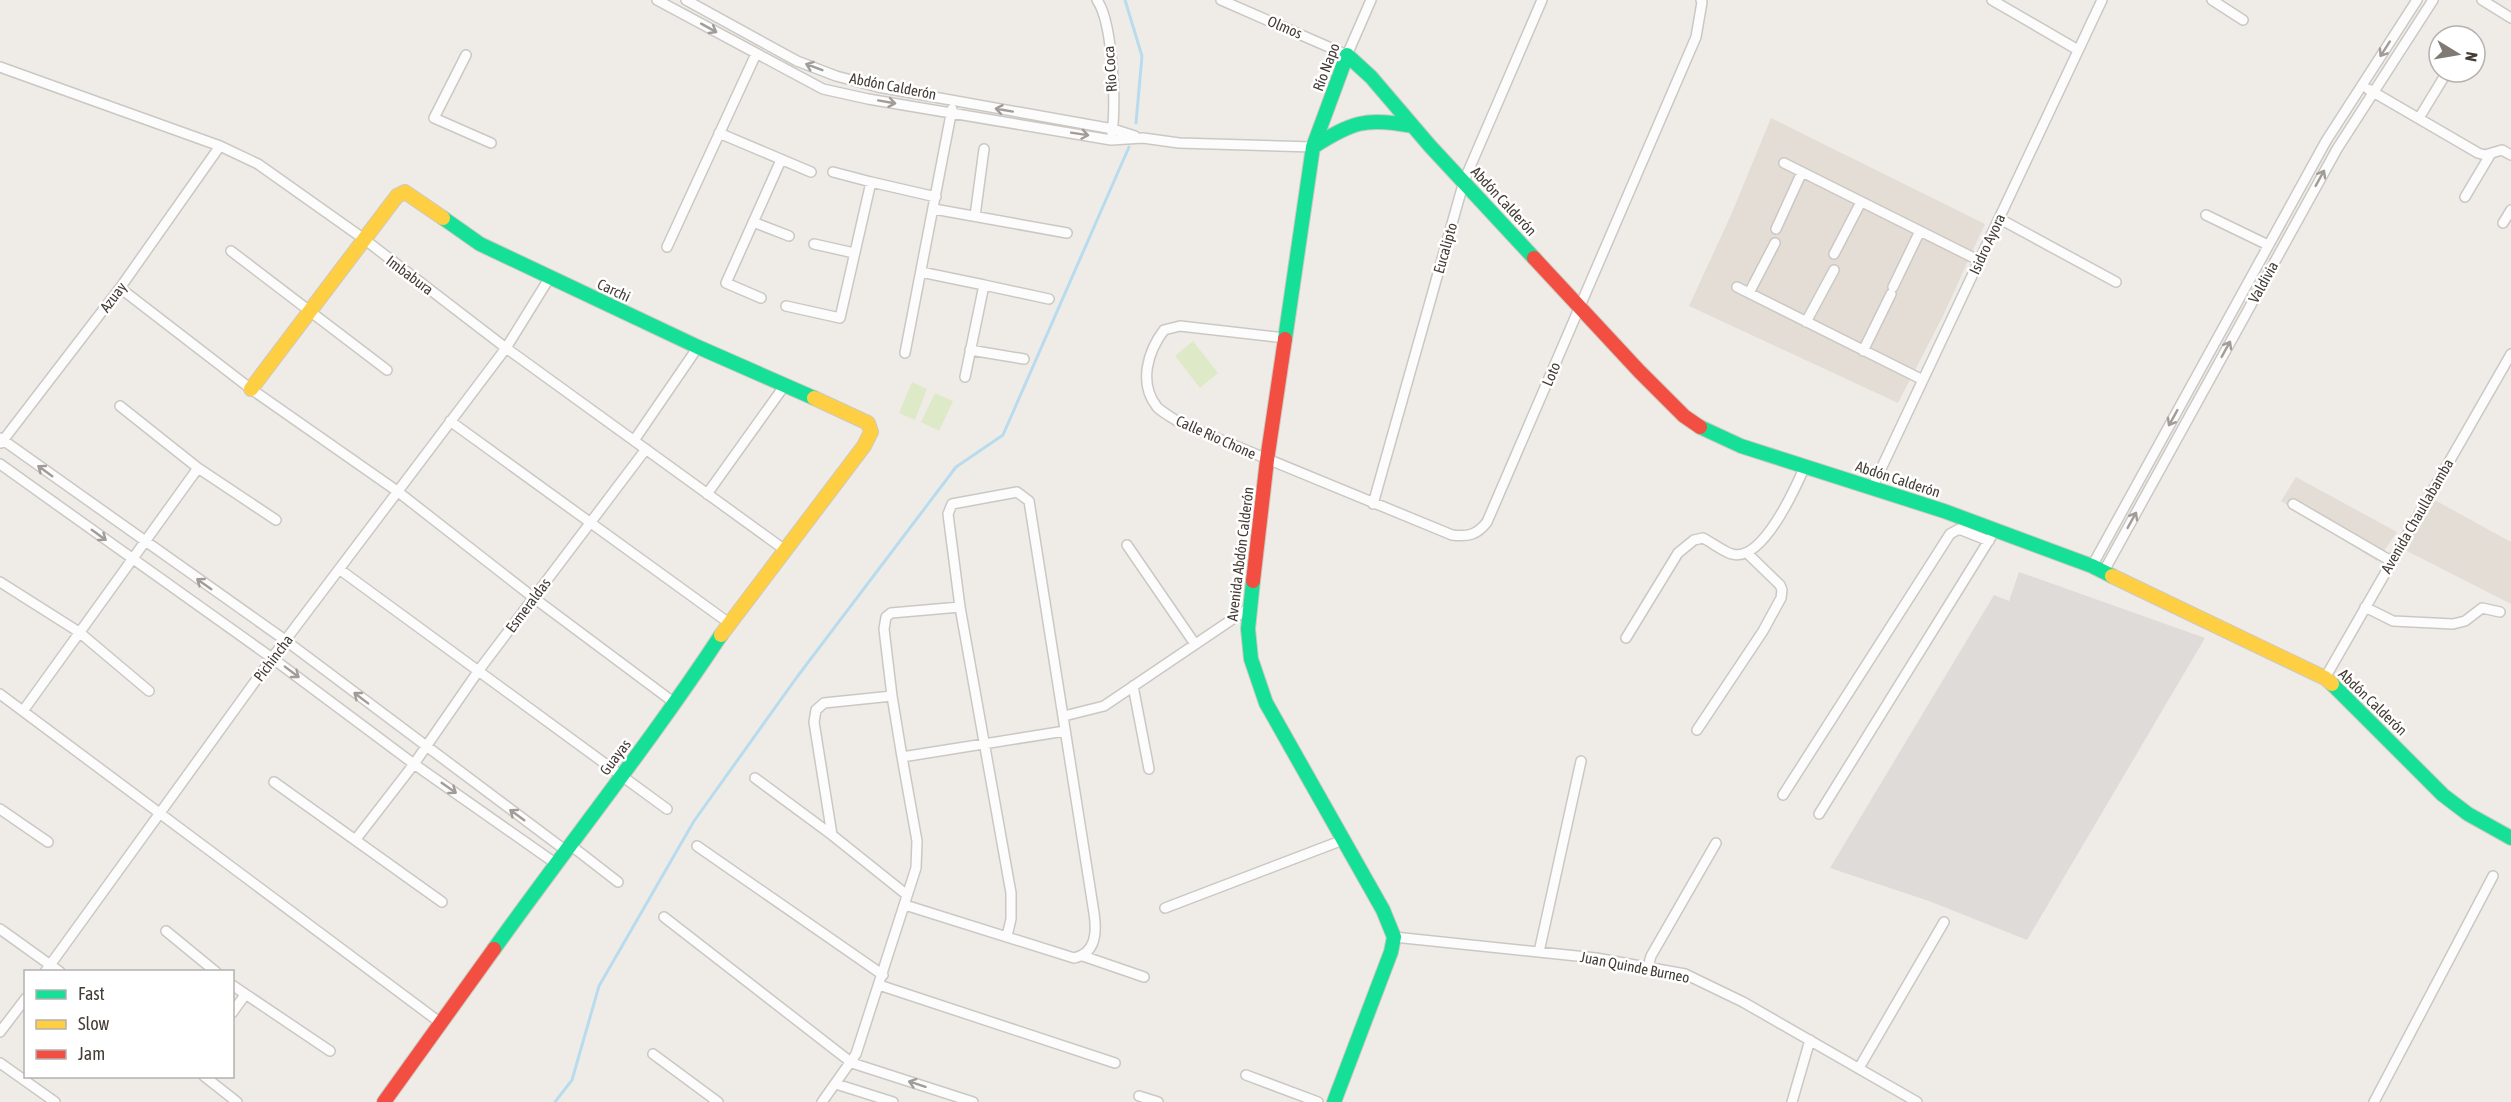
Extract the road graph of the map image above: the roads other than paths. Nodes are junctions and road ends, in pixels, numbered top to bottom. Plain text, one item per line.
1 (657, 0) edge
2 (686, 0) edge
3 (1097, 0) edge
4 (1221, 0) edge
5 (1371, 0) edge
6 (1542, 0) edge
7 (1992, 0) edge
8 (2102, 0) edge
9 (2212, 0) edge
10 (2417, 0) edge
11 (2433, 0) edge
12 (2482, 0) edge
13 (1702, 1) edge
14 (2511, 18) edge
15 (2243, 20) dead end
16 (2078, 50) junction
17 (756, 54) junction
18 (466, 55) dead end
19 (1347, 55) junction
20 (0, 67) edge
21 (2440, 84) edge
22 (2361, 85) junction
23 (2373, 92) junction
24 (953, 101) junction
25 (952, 113) junction
26 (2419, 118) junction
27 (1412, 126) junction
28 (1113, 129) junction
29 (719, 133) junction
30 (1143, 138) junction
31 (1111, 140) junction
32 (490, 143) dead end
33 (220, 146) junction
34 (1313, 147) junction
35 (984, 149) dead end
36 (2490, 154) junction
37 (2511, 155) edge
38 (781, 160) junction
39 (1784, 163) dead end
40 (811, 172) dead end
41 (834, 172) dead end
42 (1802, 172) junction
43 (1464, 181) junction
44 (871, 182) junction
45 (2465, 197) dead end
46 (936, 198) junction
47 (1861, 202) junction
48 (933, 208) junction
49 (2511, 210) edge
50 (2206, 215) dead end
51 (975, 216) junction
52 (2000, 219) junction
53 (753, 222) junction
54 (2503, 223) dead end
55 (1776, 229) dead end
56 (1920, 231) junction
57 (1067, 233) dead end
58 (789, 236) dead end
59 (364, 239) junction
60 (1775, 243) dead end
61 (814, 244) dead end
62 (2268, 245) junction
63 (667, 247) dead end
64 (231, 251) dead end
65 (854, 253) junction
66 (1834, 254) dead end
67 (1980, 261) junction
68 (1834, 270) dead end
69 (921, 272) junction
70 (550, 277) junction
71 (2116, 282) dead end
72 (984, 285) junction
73 (1737, 287) dead end
74 (120, 288) junction
75 (1749, 294) junction
76 (761, 298) dead end
77 (1049, 299) dead end
78 (2238, 300) junction
79 (786, 306) dead end
80 (1580, 306) junction
81 (2250, 306) junction
82 (310, 312) junction
83 (1806, 322) junction
84 (1285, 338) junction
85 (698, 347) junction
86 (506, 348) junction
87 (970, 350) junction
88 (1863, 351) junction
89 (905, 353) dead end
90 (2511, 354) edge
91 (1024, 359) dead end
92 (387, 370) dead end
93 (965, 377) dead end
94 (1923, 380) junction
95 (785, 385) junction
96 (251, 389) junction
97 (120, 406) dead end
98 (450, 421) junction
99 (872, 432) joint
100 (634, 439) junction
101 (1, 441) edge
102 (646, 449) junction
103 (1268, 460) junction
104 (0, 464) edge
105 (1805, 466) junction
106 (198, 468) junction
107 (1872, 488) junction
108 (397, 491) junction
109 (708, 494) junction
110 (1373, 504) junction
111 (2293, 504) dead end
112 (1948, 513) junction
113 (276, 520) dead end
114 (590, 522) junction
115 (1954, 531) junction
116 (1992, 536) junction
117 (143, 542) junction
118 (1127, 544) dead end
119 (785, 550) junction
120 (1747, 553) junction
121 (131, 558) junction
122 (2391, 561) junction
123 (339, 568) junction
124 (2098, 568) junction
125 (0, 582) edge
126 (532, 600) junction
127 (960, 607) junction
128 (2365, 607) junction
129 (1249, 608) junction
130 (2500, 612) dead end
131 (729, 623) junction
132 (79, 632) junction
133 (1626, 638) dead end
134 (285, 640) junction
135 (1195, 644) junction
136 (273, 658) junction
137 (479, 670) junction
138 (2325, 678) junction
139 (1133, 686) junction
140 (149, 691) dead end
141 (0, 694) edge
142 (892, 696) junction
143 (676, 704) junction
144 (23, 711) junction
145 (1064, 716) junction
146 (1697, 730) dead end
147 (1065, 731) junction
148 (984, 744) junction
149 (426, 748) junction
150 (902, 757) junction
151 (1581, 761) dead end
152 (414, 764) junction
153 (1149, 769) dead end
154 (623, 775) junction
155 (755, 778) dead end
156 (274, 782) dead end
157 (1783, 795) dead end
158 (0, 809) edge
159 (668, 809) dead end
160 (159, 812) junction
161 (1819, 814) dead end
162 (832, 835) junction
163 (2511, 838) edge
164 (356, 839) junction
165 (1343, 840) junction
166 (48, 842) dead end
167 (1716, 843) dead end
168 (697, 846) dead end
169 (567, 847) junction
170 (555, 863) junction
171 (2493, 876) dead end
172 (618, 882) dead end
173 (906, 895) junction
174 (442, 902) dead end
175 (905, 905) junction
176 (1166, 908) dead end
177 (664, 917) dead end
178 (1944, 922) dead end
179 (0, 929) edge
180 (166, 931) dead end
181 (1007, 936) junction
182 (1394, 938) junction
183 (1539, 952) junction
184 (1083, 956) junction
185 (1648, 967) junction
186 (48, 968) edge
187 (214, 970) edge
188 (883, 975) junction
189 (1144, 977) dead end
190 (879, 985) junction
191 (234, 987) edge
192 (245, 995) junction
193 (24, 1001) edge
194 (234, 1009) edge
195 (441, 1024) junction
196 (0, 1032) edge
197 (1810, 1040) junction
198 (330, 1051) dead end
199 (653, 1054) dead end
200 (0, 1063) edge
201 (852, 1063) junction
202 (1115, 1063) dead end
203 (1859, 1068) junction
204 (1246, 1075) dead end
205 (205, 1078) edge
206 (836, 1084) junction
207 (225, 1093) junction
208 (1139, 1096) dead end
209 (55, 1102) edge
210 (218, 1102) edge
211 (237, 1102) edge
212 (384, 1102) edge
213 (718, 1102) edge
214 (822, 1102) edge
215 (893, 1102) edge
216 (973, 1102) edge
217 (1158, 1102) edge
218 (1317, 1102) edge
219 (1334, 1102) edge
220 (1792, 1102) edge
221 (1917, 1102) edge
222 (2374, 1102) edge

1 -> 17 street, Abdón Calderón
24 -> 2 street, Abdón Calderón
3 - 28 street, Río Coca
4 - 19 street, Olmos
5 - 19 street, Río Napo
6 - 43 street, Eucalipto
7 - 16 street
8 - 16 street, Isidro Ayora
9 - 15 street
10 -> 22 street, Valdivia
11 - 23 street, Valdivia
12 - 14 street
13 - 80 street, Loto
16 - 52 street, Isidro Ayora
17 -> 25 street, Abdón Calderón
17 - 29 street
18 - 32 street
19 - 27 street, Abdón Calderón
19 - 34 street, Río Napo
20 - 33 street, Imbabura
21 - 26 street
22 - 23 street
22 - 62 street, Valdivia
23 - 26 street
81 -> 23 street, Valdivia
24 - 25 street
28 -> 24 street, Abdón Calderón
25 -> 31 street, Abdón Calderón
25 - 46 street
26 - 36 street
27 - 34 street
27 - 43 street, Abdón Calderón
28 - 30 street, Abdón Calderón
28 - 31 street, Río Coca
29 - 38 street
29 - 63 street
30 - 31 street, Abdón Calderón
30 - 34 street, Abdón Calderón
33 - 59 street, Imbabura
33 - 74 street, Azuay
34 - 84 street, Avenida Abdón Calderón
35 - 51 street
36 - 37 street
36 - 45 street
38 - 40 street
38 - 53 street
39 - 42 street
41 - 44 street
42 - 47 street
42 - 55 street
43 - 80 street, Abdón Calderón
43 - 110 street, Eucalipto
44 - 46 street
44 - 65 street
46 - 48 street
47 - 56 street
47 - 66 street
48 - 51 street
48 - 69 street
49 - 54 street
50 - 62 street
51 - 57 street
52 - 67 street, Isidro Ayora
52 - 71 street
53 - 58 street
53 - 76 street
56 - 67 street
56 - 88 street
59 - 70 street, Carchi
59 - 82 street
59 - 86 street, Imbabura
60 - 75 street
61 - 65 street
62 - 78 street, Valdivia
64 - 82 street
65 - 79 street
67 - 94 street, Isidro Ayora
68 - 83 street
69 - 72 street
69 - 89 street
70 - 85 street, Carchi
70 - 86 street, Pichincha
72 - 77 street
72 - 87 street
73 - 75 street
74 - 96 street
74 - 101 street, Azuay
75 - 83 street
78 - 81 street
78 -> 124 street, Valdivia
80 - 105 street, Abdón Calderón
80 - 110 street, Loto
124 -> 81 street, Valdivia
82 - 92 street
82 - 96 street
83 - 88 street
84 - 103 street, Avenida Abdón Calderón
84 - 103 street, Calle Rio Chone
85 - 95 street, Carchi
85 - 100 street
86 - 98 street, Pichincha
86 - 100 street, Imbabura
87 - 91 street
87 - 93 street
88 - 94 street
90 - 122 street, Avenida Chaullabamba
94 - 107 street, Isidro Ayora
95 - 99 street, Carchi
95 - 109 street
96 - 108 street
97 - 106 street
98 - 108 street, Pichincha
98 - 114 street
99 - 119 street, Guayas
100 - 102 street, Imbabura
117 -> 101 street
102 - 109 street, Imbabura
102 - 114 street, Esmeraldas
103 - 110 street, Loto
103 - 129 street, Avenida Abdón Calderón
104 -> 121 street
105 - 107 street, Abdón Calderón
105 - 120 street
106 - 113 street
106 - 117 street
107 - 112 street, Abdón Calderón
108 - 123 street, Pichincha
108 - 126 street
109 - 119 street, Imbabura
111 - 122 street
112 - 115 street
112 - 116 street, Abdón Calderón
114 - 126 street, Esmeraldas
114 - 131 street
115 - 116 street
115 - 157 street
116 - 124 street, Abdón Calderón
116 - 161 street
117 - 121 street
134 -> 117 street
118 - 135 street
119 - 131 street, Guayas
120 - 133 street
120 - 146 street
121 - 132 street
121 - 136 street
122 - 128 street, Avenida Chaullabamba
123 - 134 street, Pichincha
123 - 137 street
124 - 138 street, Abdón Calderón
125 - 132 street
126 - 137 street, Esmeraldas
126 - 143 street
127 - 142 street
127 - 145 street
127 - 148 street
128 - 130 street
128 - 138 street, Avenida Chaullabamba
129 - 135 street
129 - 165 street, Avenida Abdón Calderón
131 - 143 street, Guayas
132 - 140 street
132 - 144 street
134 - 136 street, Pichincha
149 -> 134 street
135 - 139 street
136 -> 152 street
136 - 160 street, Pichincha
137 - 149 street, Esmeraldas
137 - 154 street
138 - 163 street, Abdón Calderón
139 - 145 street
139 - 153 street
141 - 144 street
142 - 150 street
142 - 162 street
143 - 154 street, Guayas
144 - 160 street
145 - 147 street
147 - 148 street
147 - 184 street
148 - 150 street
148 - 181 street
149 - 152 street
169 -> 149 street
150 - 173 street
151 - 183 street
152 - 164 street
152 -> 170 street
154 - 159 street
154 - 169 street, Guayas
155 - 162 street
156 - 164 street
158 - 166 street
160 - 186 street, Pichincha
160 - 195 street
162 - 173 street
164 - 174 street
165 - 176 street
165 - 182 street, Avenida Abdón Calderón
167 - 185 street
168 - 188 street
169 - 170 street, Guayas
169 - 172 street
170 - 195 street, Guayas
171 - 222 street
173 - 175 street
175 - 181 street
175 - 188 street
177 - 201 street
178 - 203 street
179 - 186 street
180 - 187 street
181 - 184 street
182 - 183 street, Juan Quinde Burneo
182 - 219 street
183 - 185 street, Juan Quinde Burneo
184 - 189 street
185 - 197 street, Juan Quinde Burneo
188 - 190 street
190 - 201 street
190 - 202 street
191 - 192 street
192 - 194 street
192 - 198 street
193 - 196 street
195 - 212 street, Guayas
197 - 203 street, Juan Quinde Burneo
197 - 220 street
199 - 213 street
200 - 209 street
201 - 206 street
216 -> 201 street
203 - 221 street, Juan Quinde Burneo
204 - 218 street
205 - 207 street
206 - 214 street
206 - 215 street
207 - 210 street
207 - 211 street
208 - 217 street

